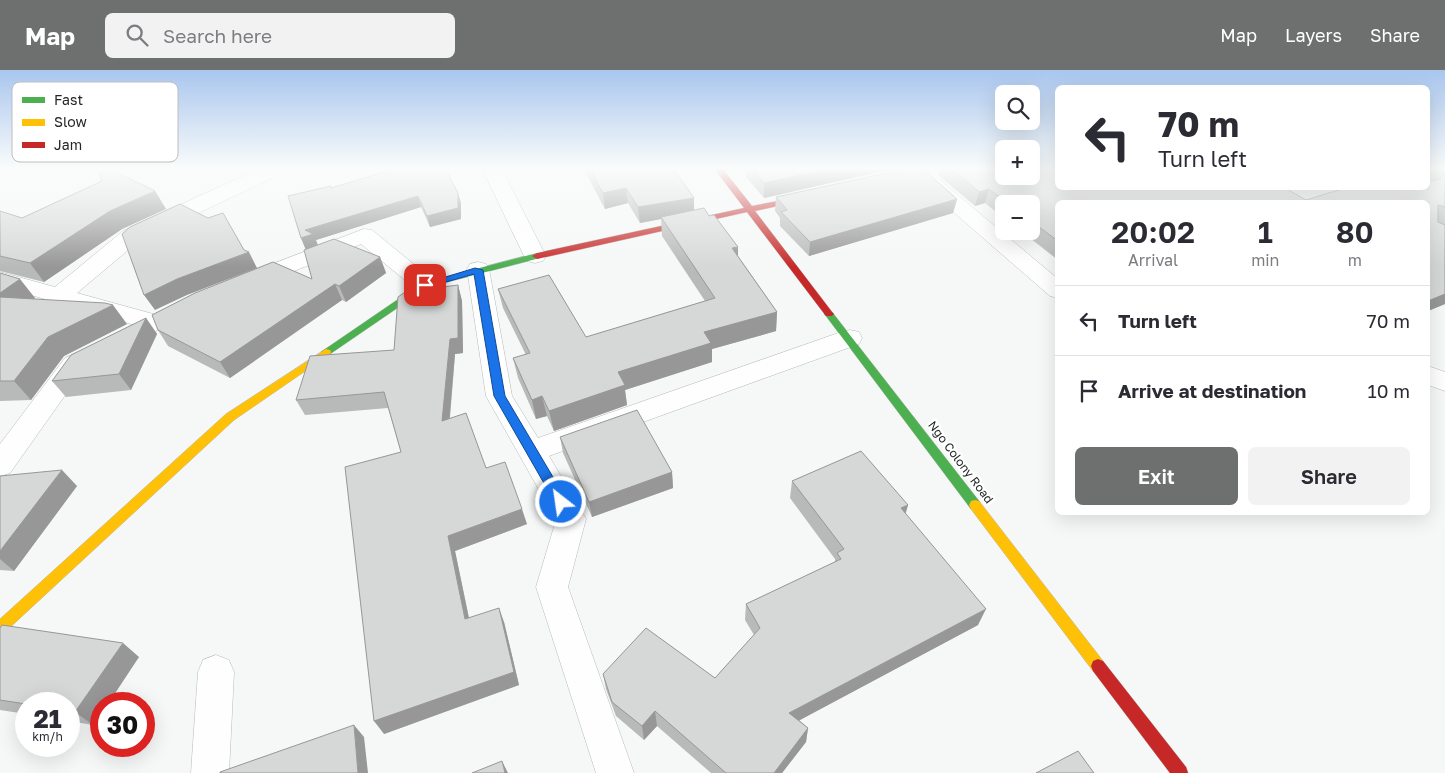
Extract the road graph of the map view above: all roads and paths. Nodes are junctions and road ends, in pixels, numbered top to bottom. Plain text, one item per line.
1 (207, 201) edge
2 (507, 201) edge
3 (743, 201) edge
4 (785, 201) edge
5 (957, 201) edge
6 (749, 209) junction
7 (535, 256) junction
8 (478, 270) junction
9 (0, 279) edge
10 (425, 285) junction
11 (231, 288) edge
12 (1055, 288) edge
13 (59, 296) junction
14 (850, 338) junction
15 (123, 340) edge
16 (98, 352) edge
17 (1430, 376) edge
18 (1445, 382) edge
19 (531, 451) junction
20 (0, 465) edge
21 (8, 612) edge
22 (216, 672) dead end
23 (210, 773) edge
24 (615, 773) edge
25 (1180, 773) edge

1 - 13 street
2 - 7 street
3 - 6 street, Ngo Colony Road
4 - 6 street
5 - 12 street
6 - 7 street
6 - 14 street, Ngo Colony Road
7 - 8 street
8 - 10 street
8 - 19 street
9 - 13 street
10 - 11 street
10 - 21 street
13 - 15 street
14 - 19 street
14 - 25 street, Ngo Colony Road
16 - 20 street
17 - 18 street
19 - 24 street
22 - 23 street

